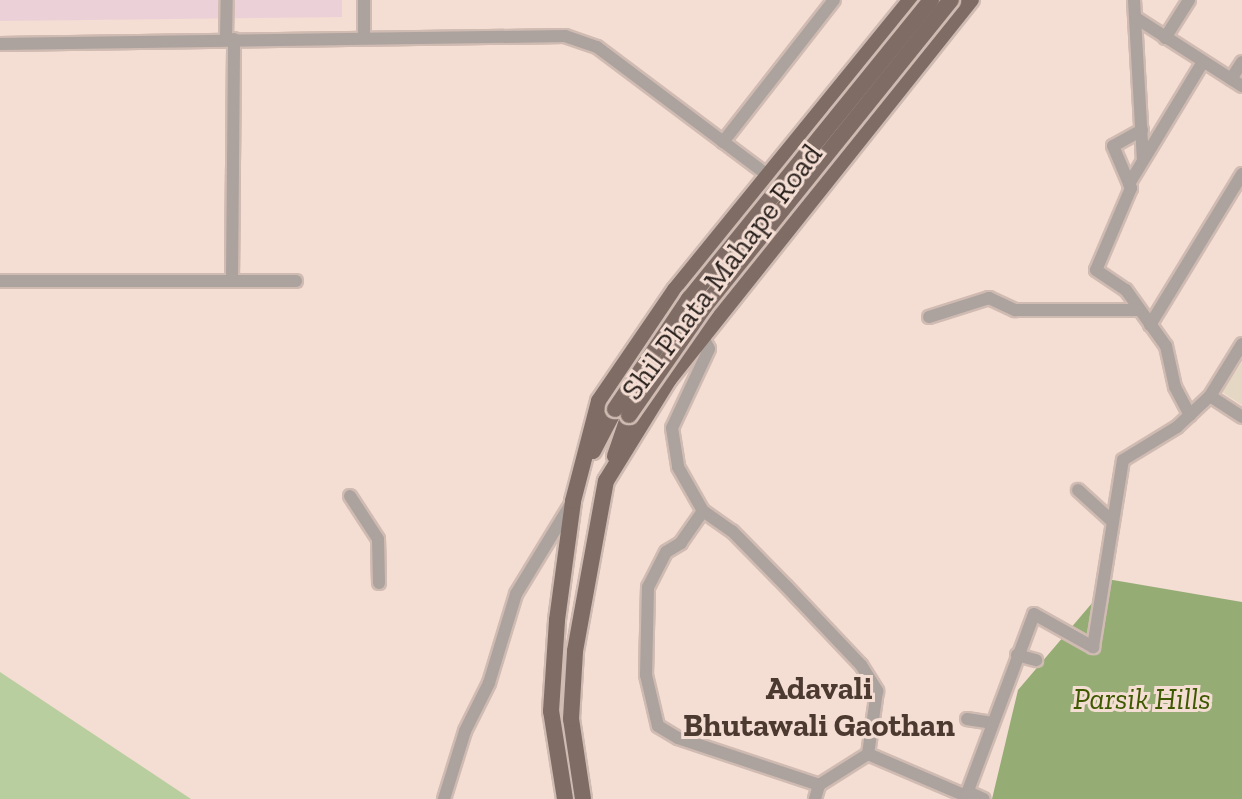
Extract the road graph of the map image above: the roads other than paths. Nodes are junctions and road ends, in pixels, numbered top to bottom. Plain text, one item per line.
1 (227, 0) edge
2 (364, 0) edge
3 (834, 0) edge
4 (911, 0) edge
5 (931, 0) edge
6 (951, 0) edge
7 (971, 0) edge
8 (1134, 0) edge
9 (1189, 0) edge
10 (1136, 18) junction
11 (364, 36) junction
12 (1165, 38) junction
13 (230, 39) junction
14 (0, 44) edge
15 (1203, 62) junction
16 (1242, 62) edge
17 (1237, 83) edge
18 (1142, 130) junction
19 (723, 142) junction
20 (1143, 160) junction
21 (1242, 174) edge
22 (767, 175) junction
23 (1129, 184) junction
24 (806, 204) junction
25 (232, 279) junction
26 (0, 281) edge
27 (296, 281) dead end
28 (666, 302) junction
29 (1138, 310) junction
30 (929, 317) dead end
31 (1150, 325) junction
32 (704, 334) junction
33 (1242, 344) edge
34 (1210, 396) junction
35 (657, 400) junction
36 (680, 411) junction
37 (622, 412) junction
38 (1190, 415) junction
39 (1242, 417) edge
40 (582, 474) junction
41 (606, 481) junction
42 (1078, 490) dead end
43 (350, 496) dead end
44 (573, 501) junction
45 (703, 511) junction
46 (1113, 522) junction
47 (379, 583) dead end
48 (1017, 655) junction
49 (1036, 660) dead end
50 (967, 719) dead end
51 (992, 723) junction
52 (868, 754) junction
53 (819, 785) junction
54 (968, 792) junction
55 (444, 799) edge
56 (565, 799) edge
57 (583, 799) edge
58 (815, 799) edge
59 (984, 799) edge

1 - 13 street
2 - 11 street
3 - 19 street
4 - 22 main road, Shil Phata Mahape Road
5 - 37 main road, bridge
6 - 37 main road, bridge
7 - 24 main road, Shil Phata Mahape Road
8 - 10 street
9 - 12 street
10 - 12 street
10 - 18 street
11 - 13 street
11 - 19 street
12 - 15 street
13 - 14 street
13 - 25 street
15 - 17 street
15 - 20 street
16 - 17 street
18 - 20 street
18 - 23 street
19 - 22 street
20 - 23 street
21 - 31 street
22 - 24 street
22 - 28 main road, Shil Phata Mahape Road
23 - 29 street
24 - 32 main road, Shil Phata Mahape Road
25 - 26 street
25 - 27 street
28 - 32 street
28 - 40 main road, Shil Phata Mahape Road
29 - 30 street
29 - 31 street
31 - 38 street
32 - 35 main road, Shil Phata Mahape Road
32 - 36 street
33 - 34 street
34 - 38 street
34 - 39 street
35 - 36 street
35 - 41 main road, Shil Phata Mahape Road
36 - 45 street
37 - 40 main road
37 - 41 main road
38 - 46 street
40 - 44 main road, Shil Phata Mahape Road
41 - 57 main road, Shil Phata Mahape Road
42 - 46 street
43 - 47 street
44 - 55 street
44 - 56 main road, Shil Phata Mahape Road
45 - 52 street
45 - 53 street
46 - 48 street
48 - 49 street
48 - 51 street
50 - 51 street
51 - 54 street
52 - 53 street
52 - 54 street
53 - 58 street
54 - 59 street

